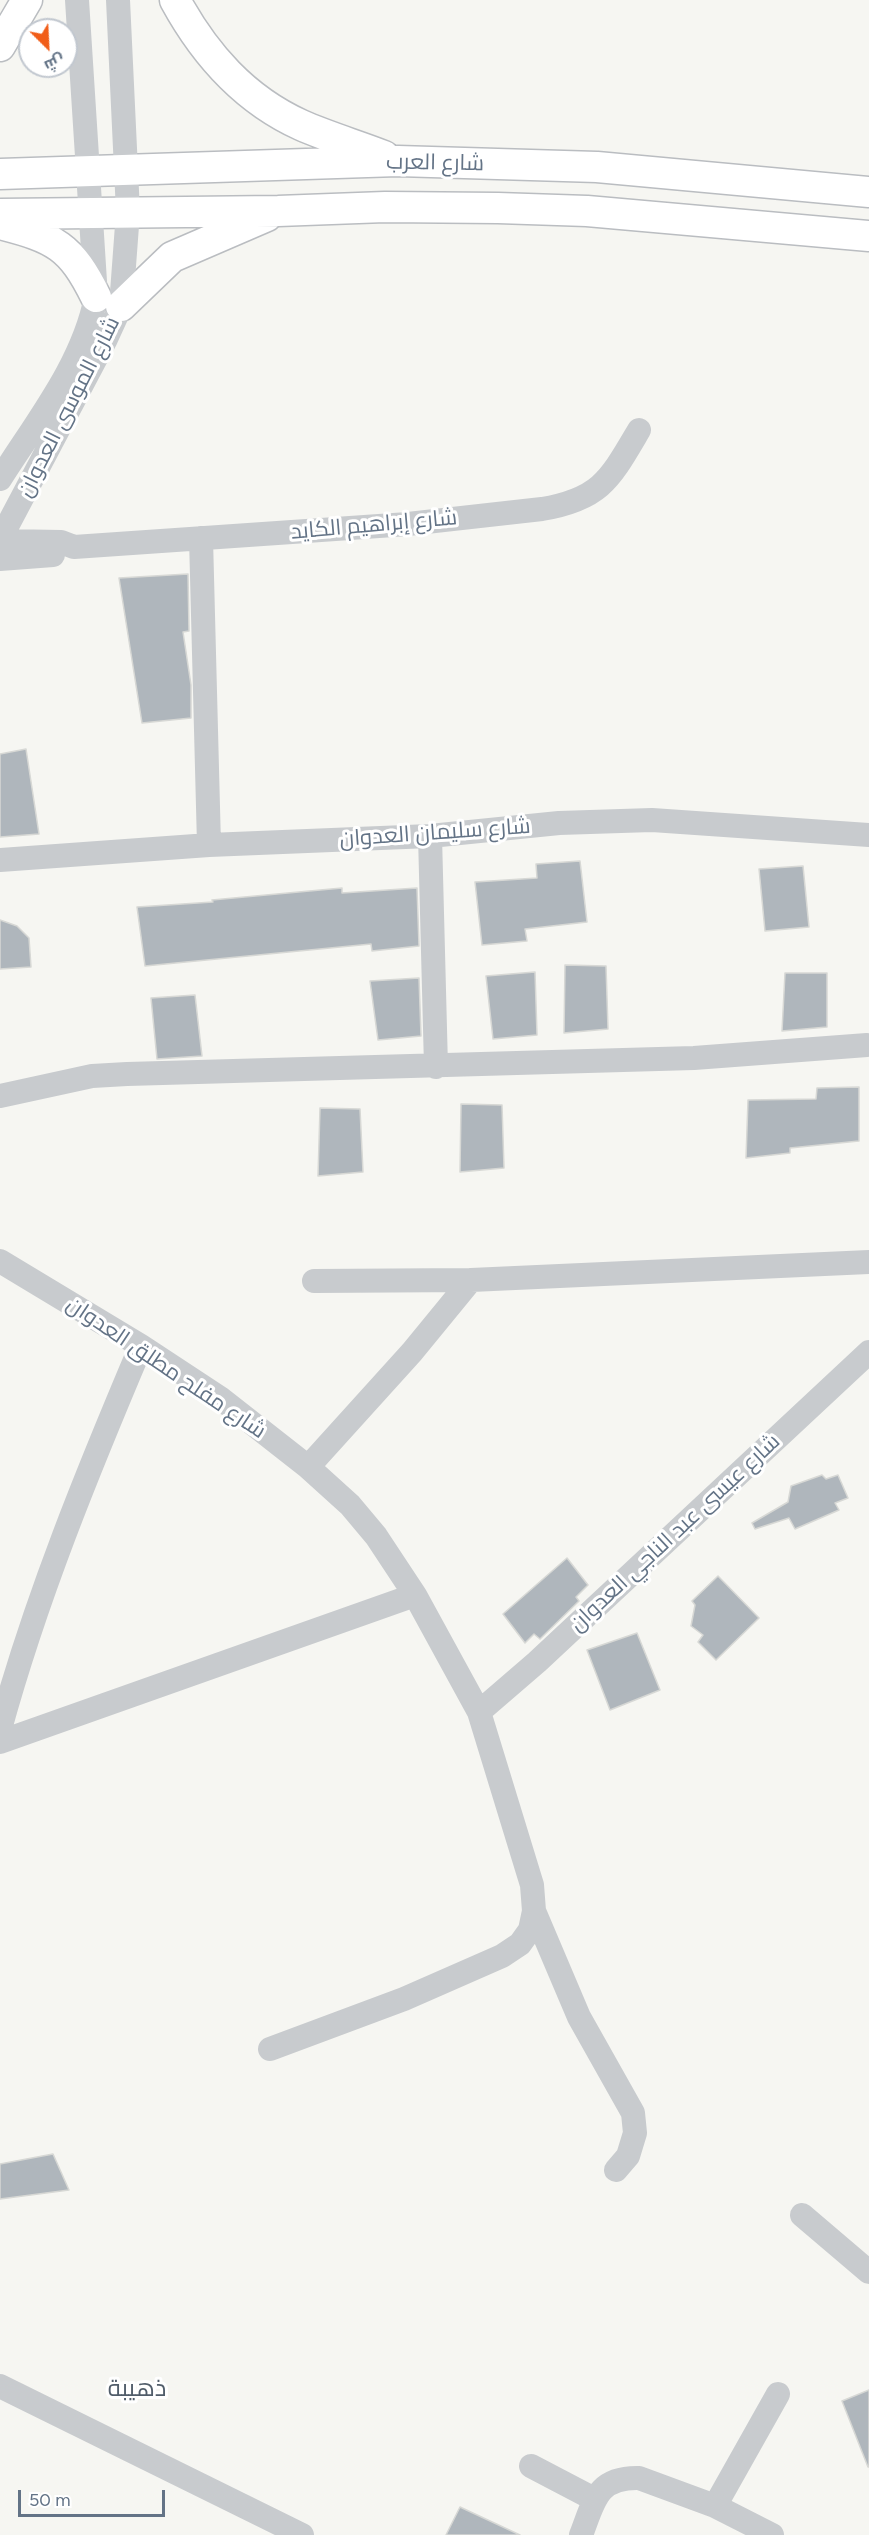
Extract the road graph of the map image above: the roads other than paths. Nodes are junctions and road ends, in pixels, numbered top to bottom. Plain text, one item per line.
1 (27, 0) edge
2 (77, 0) edge
3 (118, 0) edge
4 (175, 0) edge
5 (0, 46) edge
6 (398, 161) junction
7 (126, 170) junction
8 (88, 171) junction
9 (0, 174) edge
10 (869, 192) edge
11 (278, 211) junction
12 (91, 212) junction
13 (128, 212) junction
14 (0, 214) edge
15 (0, 224) edge
16 (869, 236) edge
17 (109, 301) junction
18 (639, 430) dead end
19 (0, 479) edge
20 (201, 538) junction
21 (1, 544) edge
22 (869, 835) edge
23 (430, 836) junction
24 (209, 845) junction
25 (0, 860) edge
26 (867, 1046) dead end
27 (436, 1066) junction
28 (0, 1096) edge
29 (0, 1261) edge
30 (869, 1262) edge
31 (471, 1280) junction
32 (314, 1281) dead end
33 (141, 1346) junction
34 (869, 1352) edge
35 (308, 1467) junction
36 (415, 1595) junction
37 (479, 1712) junction
38 (0, 1729) edge
39 (0, 1742) edge
40 (534, 1911) junction
41 (270, 2049) dead end
42 (616, 2170) dead end
43 (802, 2215) dead end
44 (868, 2271) edge
45 (0, 2386) edge
46 (778, 2394) dead end
47 (531, 2466) dead end
48 (594, 2499) junction
49 (715, 2506) junction
50 (302, 2535) edge
51 (581, 2535) edge
52 (772, 2535) edge

1 - 5 main road
2 - 8 street, شارع الموسى العدوان
3 - 7 street, شارع الموسى العدوان
4 - 6 main road
6 - 7 main road, شارع العرب
6 - 10 main road, شارع العرب
7 - 8 main road, شارع العرب
7 - 13 street, شارع الموسى العدوان
8 - 9 main road, شارع العرب
8 - 12 street, شارع الموسى العدوان
11 - 13 main road, شارع العرب
11 - 16 main road, شارع العرب
11 - 17 main road
12 - 13 main road, شارع العرب
12 - 14 main road, شارع العرب
12 - 17 street, شارع الموسى العدوان
13 - 17 street, شارع الموسى العدوان
15 - 17 main road
17 - 19 street, شارع الموسى العدوان
17 - 21 street, شارع الموسى العدوان
18 - 20 street, شارع إبراهيم الكايد
20 - 21 street, شارع إبراهيم الكايد
20 - 24 street
22 - 23 street, شارع سليمان العدوان
23 - 24 street, شارع سليمان العدوان
23 - 27 street
24 - 25 street, شارع سليمان العدوان
26 - 27 street
27 - 28 street
29 - 33 street, شارع مفلح مطلق العدوان
30 - 31 street
31 - 32 street
31 - 35 street
33 - 35 street, شارع مفلح مطلق العدوان
33 - 38 street
34 - 37 street, شارع عيسى عبد الناجي العدوان
35 - 36 street, شارع مفلح مطلق العدوان
36 - 37 street, شارع مفلح مطلق العدوان
36 - 39 street
37 - 40 street, شارع مفلح مطلق العدوان
40 - 41 street
40 - 42 street, شارع مفلح مطلق العدوان
43 - 44 street
45 - 50 street
46 - 49 street
47 - 48 street
48 - 49 street
48 - 51 street
49 - 52 street

